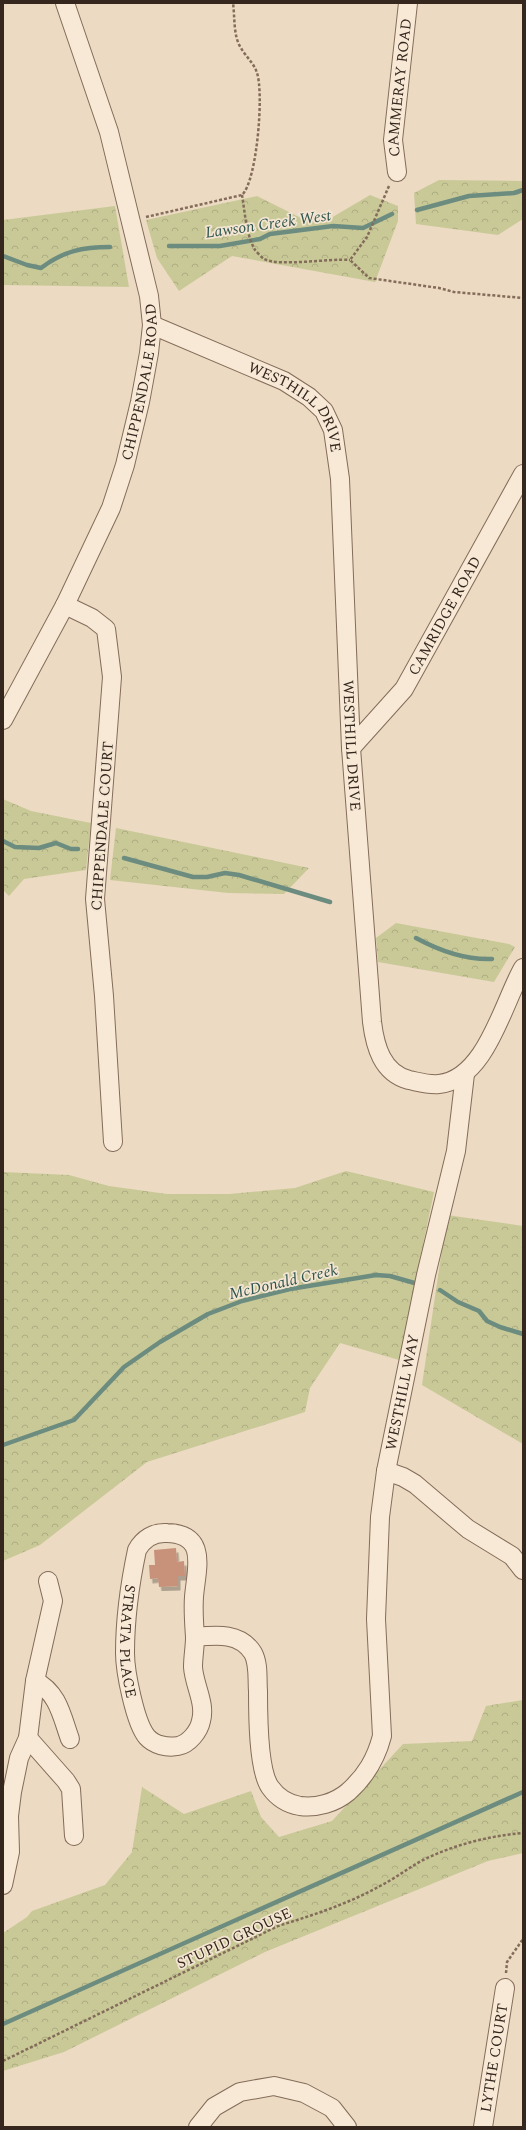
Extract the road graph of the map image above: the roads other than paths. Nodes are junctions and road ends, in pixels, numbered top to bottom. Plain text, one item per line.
1 (65, 3) edge
2 (408, 3) edge
3 (397, 172) dead end
4 (152, 325) junction
5 (523, 474) edge
6 (66, 605) junction
7 (3, 720) edge
8 (351, 748) junction
9 (523, 968) edge
10 (465, 1074) junction
11 (113, 1142) dead end
12 (386, 1471) junction
13 (523, 1570) edge
14 (48, 1581) dead end
15 (195, 1637) junction
16 (35, 1680) junction
17 (28, 1738) junction
18 (70, 1739) dead end
19 (74, 1836) dead end
20 (3, 1885) edge
21 (505, 1988) road end
22 (198, 2127) edge
23 (347, 2127) edge
24 (483, 2127) edge

1 - 4 street, CHIPPENDALE ROAD
2 - 3 street, CAMMERAY ROAD
4 - 6 street, CHIPPENDALE ROAD
4 - 8 street, WESTHILL DRIVE
5 - 8 street, CAMRIDGE ROAD
6 - 7 street, CHIPPENDALE ROAD
6 - 11 street, CHIPPENDALE COURT
8 - 10 street, WESTHILL DRIVE
9 - 10 street, WESTHILL DRIVE
10 - 12 street, WESTHILL WAY
12 - 13 street
12 - 15 street, WESTHILL WAY
14 - 16 street
15 - 15 street, STRATA PLACE
16 - 17 street
16 - 18 street
17 - 19 street
17 - 20 street
21 - 24 street, LYTHE COURT
22 - 23 street

